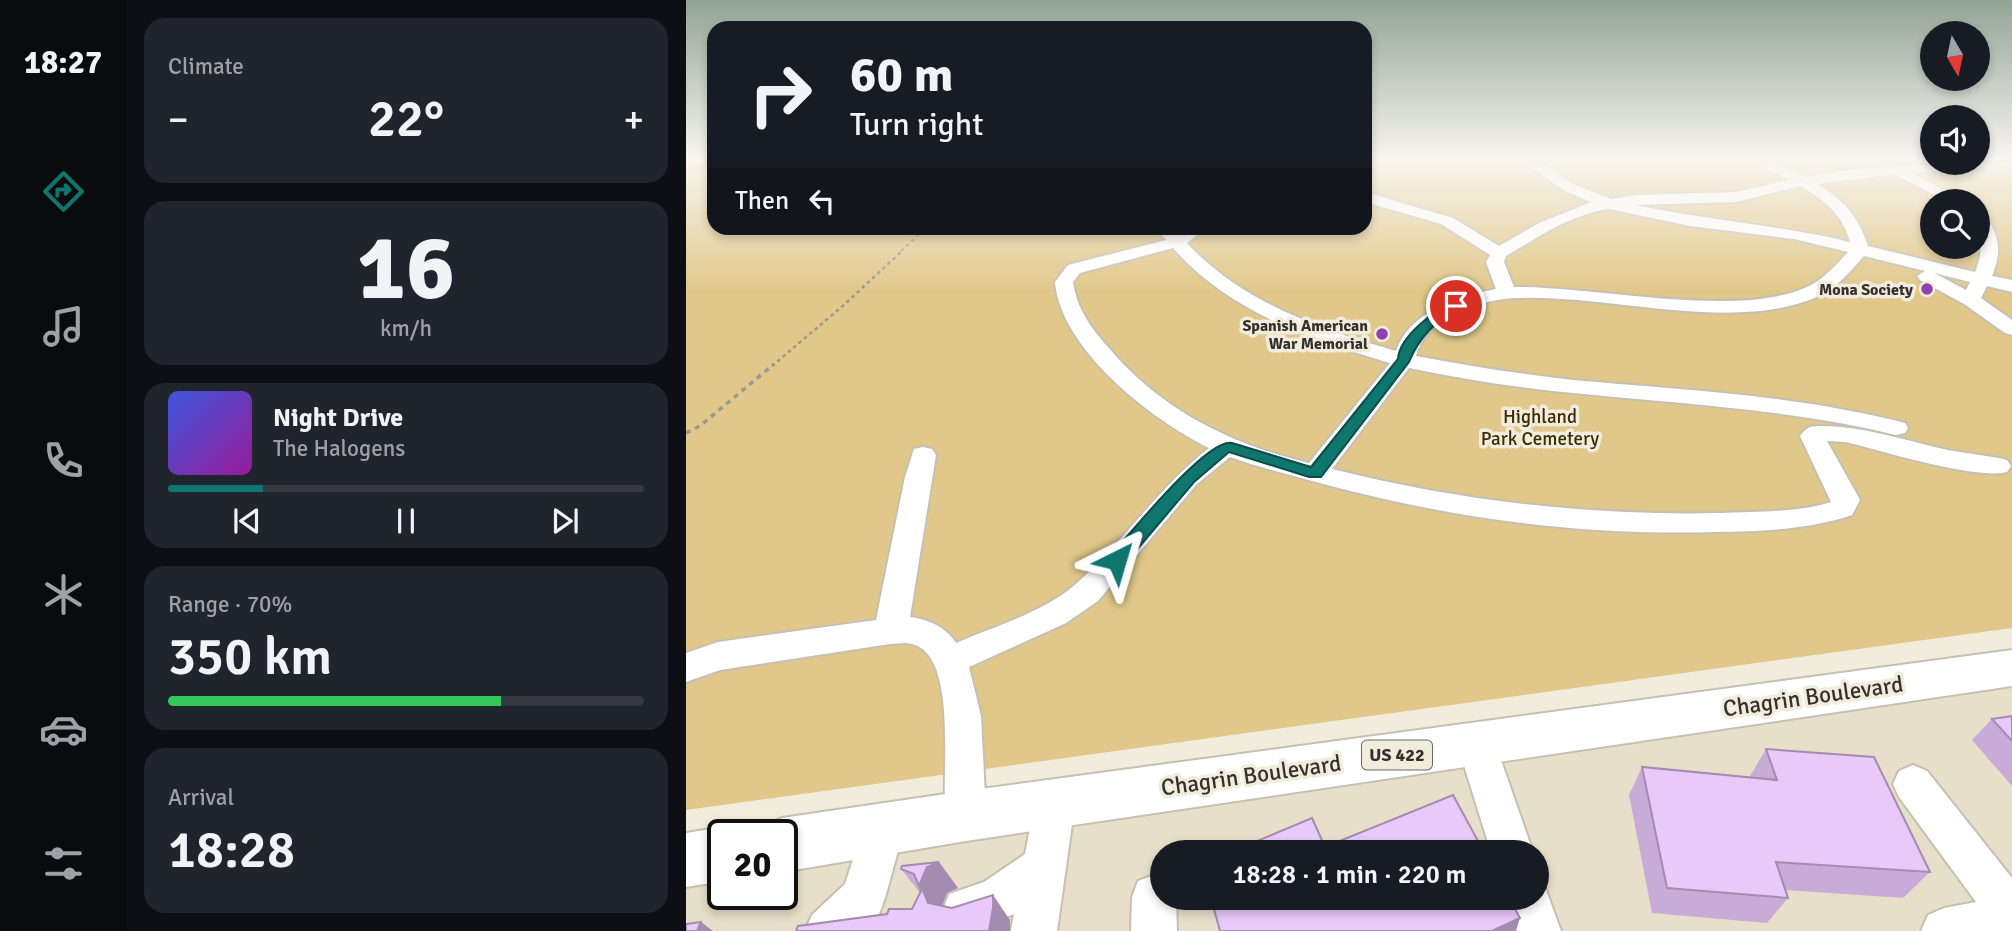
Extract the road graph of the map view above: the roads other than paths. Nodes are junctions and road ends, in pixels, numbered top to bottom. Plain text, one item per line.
1 (1390, 204) edge
2 (1607, 204) edge
3 (1611, 204) edge
4 (1834, 204) edge
5 (1170, 235) edge
6 (1860, 249) junction
7 (1499, 253) junction
8 (1988, 259) edge
9 (1980, 279) junction
10 (2012, 286) edge
11 (1508, 293) junction
12 (1971, 300) junction
13 (2012, 329) edge
14 (1404, 359) junction
15 (1226, 447) junction
16 (923, 455) dead end
17 (2005, 468) edge
18 (1315, 473) junction
19 (890, 631) junction
20 (948, 661) junction
21 (686, 668) edge
22 (2012, 668) edge
23 (1476, 743) junction
24 (1913, 784) dead end
25 (1055, 803) junction
26 (966, 816) junction
27 (883, 829) junction
28 (1508, 840) edge
29 (798, 842) edge
30 (707, 857) edge
31 (686, 860) edge
32 (1044, 867) junction
33 (965, 910) edge
34 (1531, 910) edge
35 (2012, 915) edge
36 (828, 931) edge
37 (1034, 931) edge
38 (1538, 931) edge
39 (1944, 931) edge

1 - 7 lane
2 - 7 lane
3 - 6 lane
4 - 6 lane
5 - 14 lane
5 - 15 lane
6 - 9 lane
6 - 11 lane
6 - 12 lane
7 - 11 lane
8 - 9 lane
9 - 10 lane
9 - 12 lane
11 - 14 lane
12 - 13 lane
14 - 17 lane
14 - 18 lane
15 - 18 lane
15 - 20 lane
16 - 19 lane
17 - 18 lane
19 - 20 lane
19 - 21 lane
20 - 26 lane
22 - 23 main road, Chagrin Boulevard / US 422
23 - 25 main road, Chagrin Boulevard / US 422
23 - 28 lane
24 - 35 lane
25 - 26 main road, Chagrin Boulevard / US 422
25 - 32 lane
26 - 27 main road, Chagrin Boulevard / US 422
27 - 29 main road, Chagrin Boulevard / US 422
27 - 36 lane
30 - 31 main road
32 - 33 lane
32 - 37 lane
34 - 38 lane
35 - 39 lane

